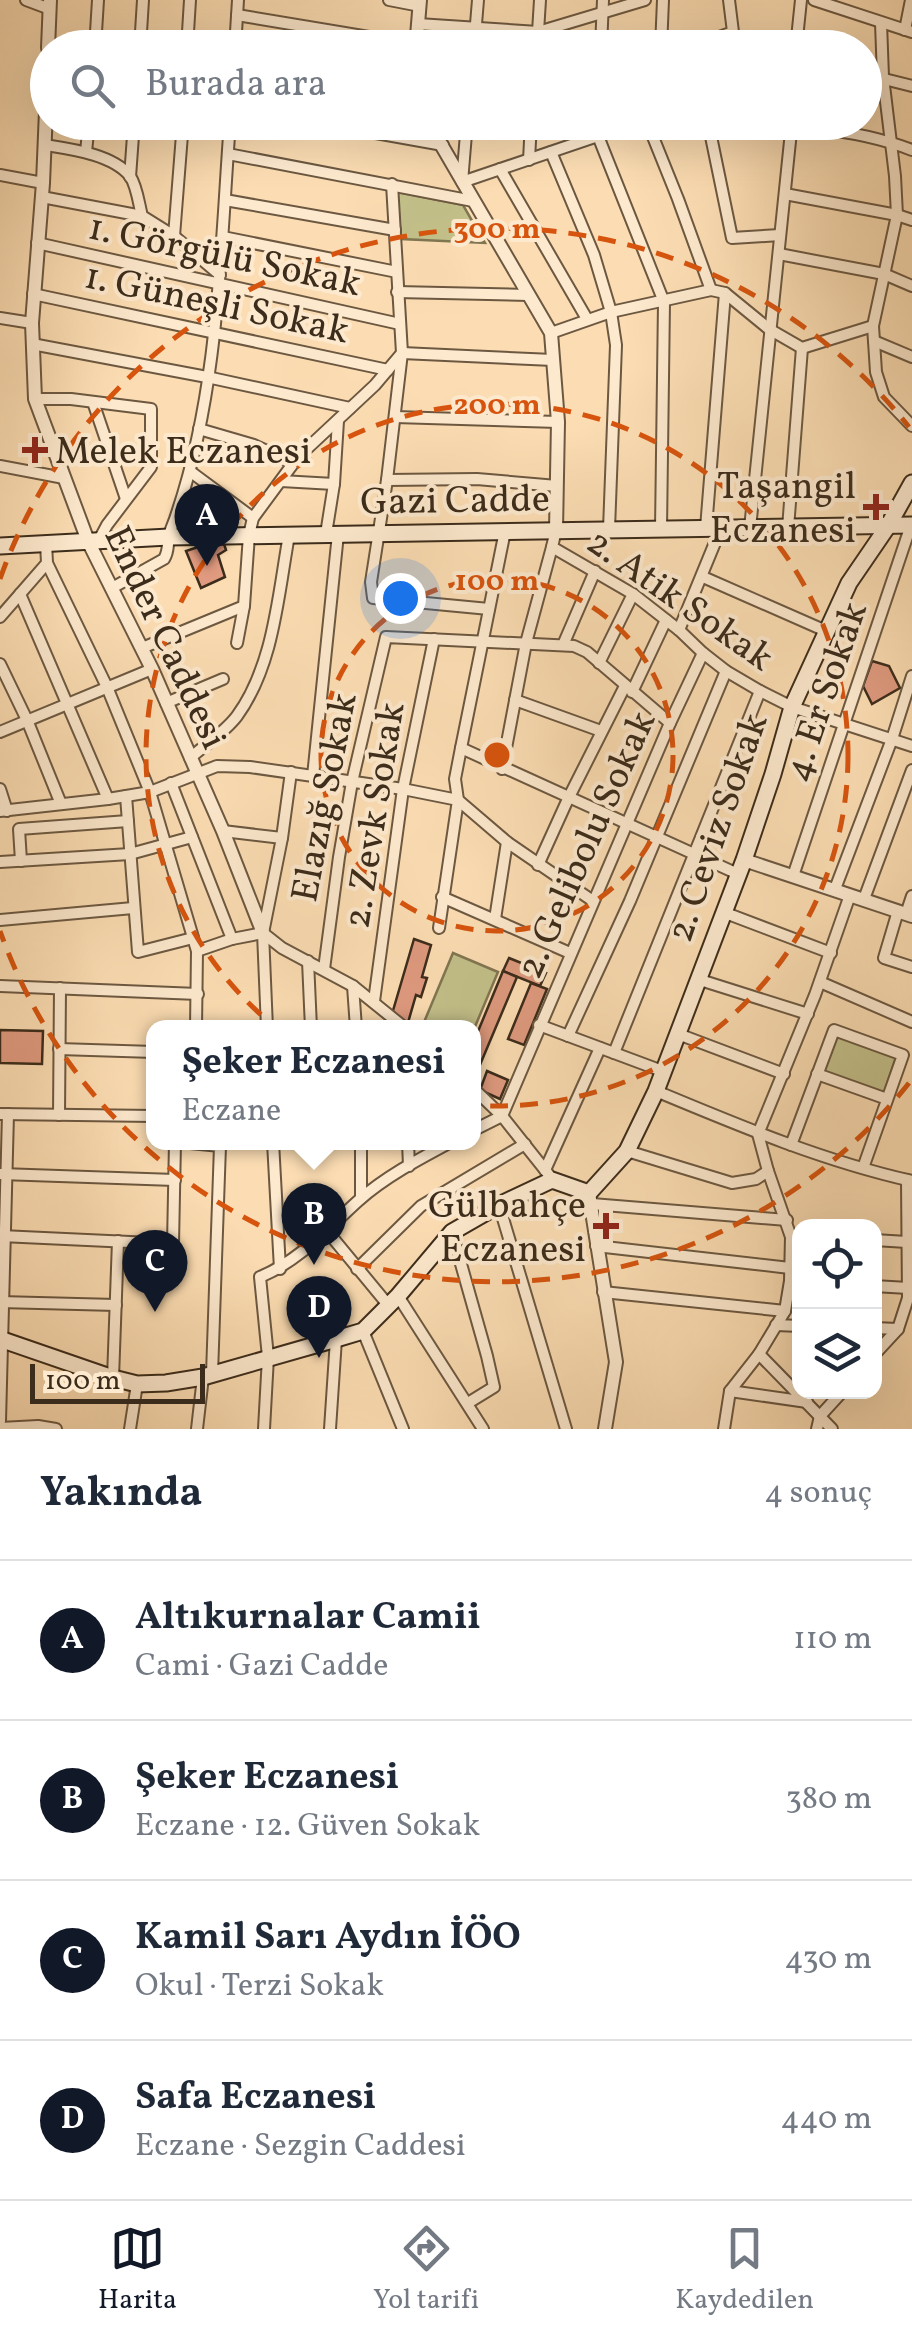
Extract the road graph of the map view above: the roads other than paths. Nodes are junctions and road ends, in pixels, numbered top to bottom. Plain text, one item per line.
1 (26, 0) edge
2 (98, 0) edge
3 (143, 0) edge
4 (190, 0) edge
5 (238, 0) edge
6 (389, 0) edge
7 (478, 0) edge
8 (540, 0) edge
9 (603, 0) edge
10 (644, 0) edge
11 (663, 0) edge
12 (729, 0) edge
13 (802, 0) edge
14 (814, 0) edge
15 (911, 0) edge
16 (420, 3) edge
17 (50, 5) edge
18 (848, 6) edge
19 (603, 13) junction
20 (237, 15) junction
21 (882, 23) junction
22 (418, 24) junction
23 (476, 28) junction
24 (49, 30) edge
25 (96, 30) edge
26 (141, 30) edge
27 (188, 30) edge
28 (236, 30) edge
29 (324, 30) edge
30 (417, 30) edge
31 (507, 30) edge
32 (538, 30) edge
33 (545, 30) edge
34 (602, 30) edge
35 (662, 30) edge
36 (732, 30) edge
37 (798, 30) edge
38 (908, 31) edge
39 (883, 77) junction
40 (912, 86) edge
41 (45, 140) edge
42 (87, 140) edge
43 (133, 140) edge
44 (181, 140) edge
45 (229, 140) edge
46 (411, 140) edge
47 (439, 140) edge
48 (466, 140) edge
49 (531, 140) edge
50 (586, 140) edge
51 (600, 140) edge
52 (654, 140) edge
53 (712, 140) edge
54 (790, 140) edge
55 (881, 140) edge
56 (890, 142) junction
57 (45, 144) junction
58 (443, 146) junction
59 (912, 150) edge
60 (86, 152) junction
61 (551, 152) junction
62 (228, 154) junction
63 (529, 160) junction
64 (500, 169) junction
65 (0, 175) edge
66 (130, 177) junction
67 (462, 182) junction
68 (392, 184) junction
69 (42, 190) junction
70 (785, 194) junction
71 (225, 200) junction
72 (473, 200) junction
73 (897, 215) junction
74 (142, 216) junction
75 (912, 220) edge
76 (395, 230) junction
77 (780, 234) junction
78 (174, 236) junction
79 (223, 237) junction
80 (38, 244) junction
81 (779, 254) junction
82 (397, 272) junction
83 (884, 274) junction
84 (220, 279) junction
85 (912, 286) edge
86 (711, 290) junction
87 (397, 292) junction
88 (33, 294) junction
89 (725, 294) junction
90 (528, 295) junction
91 (664, 302) junction
92 (612, 312) junction
93 (0, 318) edge
94 (587, 319) junction
95 (32, 324) junction
96 (400, 324) junction
97 (874, 326) junction
98 (769, 330) junction
99 (213, 332) junction
100 (550, 334) junction
101 (874, 341) junction
102 (32, 344) junction
103 (802, 348) junction
104 (402, 353) junction
105 (912, 357) edge
106 (553, 360) junction
107 (388, 370) junction
108 (207, 377) junction
109 (35, 399) junction
110 (93, 402) junction
111 (350, 408) junction
112 (395, 417) junction
113 (338, 420) junction
114 (558, 422) junction
115 (912, 426) edge
116 (199, 428) junction
117 (293, 464) junction
118 (0, 466) edge
119 (191, 472) junction
120 (64, 478) junction
121 (388, 480) junction
122 (281, 481) junction
123 (912, 482) edge
124 (334, 484) junction
125 (557, 486) junction
126 (126, 499) junction
127 (253, 518) junction
128 (911, 525) edge
129 (888, 526) junction
130 (714, 528) junction
131 (750, 528) junction
132 (788, 528) junction
133 (661, 529) junction
134 (556, 530) junction
135 (609, 530) junction
136 (505, 531) junction
137 (332, 534) junction
138 (379, 534) junction
139 (289, 535) junction
140 (249, 536) junction
141 (169, 537) junction
142 (94, 540) junction
143 (46, 543) junction
144 (0, 546) edge
145 (552, 547) junction
146 (47, 563) junction
147 (595, 570) junction
148 (703, 577) junction
149 (112, 588) junction
150 (20, 594) junction
151 (633, 594) junction
152 (244, 606) junction
153 (489, 609) junction
154 (0, 617) edge
155 (666, 620) junction
156 (679, 630) junction
157 (826, 631) junction
158 (434, 639) junction
159 (482, 641) junction
160 (237, 643) dead end
161 (526, 643) junction
162 (563, 646) junction
163 (142, 648) junction
164 (704, 654) junction
165 (599, 662) junction
166 (0, 664) edge
167 (152, 669) junction
168 (726, 671) junction
169 (912, 676) edge
170 (223, 680) dead end
171 (107, 687) junction
172 (629, 689) junction
173 (760, 691) junction
174 (515, 700) junction
175 (68, 703) junction
176 (166, 703) junction
177 (792, 707) junction
178 (27, 720) junction
179 (670, 723) junction
180 (844, 724) junction
181 (601, 731) junction
182 (0, 732) edge
183 (892, 739) junction
184 (912, 746) edge
185 (461, 748) junction
186 (190, 758) junction
187 (502, 768) junction
188 (912, 770) edge
189 (290, 772) junction
190 (196, 774) junction
191 (313, 776) junction
192 (352, 782) junction
193 (171, 783) junction
194 (404, 788) junction
195 (0, 790) edge
196 (150, 792) junction
197 (126, 796) junction
198 (108, 799) junction
199 (568, 799) junction
200 (458, 800) junction
201 (61, 804) junction
202 (3, 811) edge
203 (128, 821) junction
204 (626, 825) junction
205 (223, 831) junction
206 (192, 837) junction
207 (282, 838) junction
208 (656, 838) junction
209 (508, 842) junction
210 (165, 846) junction
211 (130, 854) junction
212 (693, 855) junction
213 (21, 860) junction
214 (0, 862) edge
215 (538, 865) junction
216 (741, 867) junction
217 (793, 876) junction
218 (835, 889) junction
219 (912, 896) edge
220 (442, 897) junction
221 (857, 897) junction
222 (593, 901) junction
223 (133, 908) junction
224 (723, 912) junction
225 (905, 913) edge
226 (495, 919) junction
227 (0, 920) edge
228 (438, 928) dead end
229 (263, 933) junction
230 (193, 938) junction
231 (232, 939) junction
232 (198, 951) junction
233 (831, 953) junction
234 (570, 954) junction
235 (308, 962) junction
236 (912, 968) edge
237 (324, 969) junction
238 (697, 979) junction
239 (820, 982) junction
240 (0, 986) edge
241 (353, 986) junction
242 (60, 988) junction
243 (198, 994) junction
244 (374, 1002) junction
245 (808, 1014) junction
246 (196, 1020) edge
247 (267, 1020) edge
248 (311, 1020) edge
249 (355, 1020) edge
250 (395, 1020) edge
251 (912, 1022) edge
252 (539, 1025) junction
253 (678, 1034) junction
254 (568, 1036) junction
255 (60, 1048) junction
256 (600, 1048) junction
257 (146, 1052) edge
258 (614, 1053) junction
259 (665, 1072) junction
260 (784, 1074) junction
261 (818, 1074) junction
262 (656, 1091) junction
263 (481, 1096) edge
264 (888, 1099) junction
265 (4, 1114) edge
266 (59, 1116) junction
267 (146, 1116) edge
268 (502, 1116) junction
269 (481, 1126) edge
270 (758, 1134) junction
271 (525, 1144) junction
272 (791, 1145) junction
273 (177, 1150) edge
274 (220, 1150) edge
275 (273, 1150) edge
276 (360, 1150) edge
277 (408, 1150) edge
278 (436, 1150) edge
279 (626, 1150) junction
280 (409, 1166) junction
281 (863, 1168) junction
282 (768, 1171) junction
283 (3, 1174) edge
284 (549, 1175) junction
285 (175, 1180) junction
286 (910, 1180) edge
287 (362, 1198) junction
288 (590, 1199) junction
289 (499, 1206) junction
290 (787, 1220) junction
291 (792, 1229) edge
292 (327, 1231) junction
293 (452, 1232) junction
294 (2, 1236) edge
295 (882, 1240) edge
296 (118, 1241) junction
297 (907, 1242) junction
298 (596, 1246) junction
299 (792, 1258) edge
300 (790, 1268) junction
301 (280, 1269) junction
302 (358, 1269) junction
303 (792, 1273) edge
304 (882, 1286) edge
305 (908, 1288) junction
306 (792, 1289) edge
307 (603, 1292) junction
308 (394, 1301) junction
309 (1, 1302) edge
310 (116, 1306) junction
311 (784, 1311) junction
312 (776, 1325) junction
313 (792, 1326) edge
314 (882, 1328) edge
315 (898, 1329) junction
316 (362, 1331) junction
317 (0, 1339) edge
318 (336, 1339) junction
319 (882, 1346) edge
320 (759, 1354) junction
321 (268, 1357) junction
322 (208, 1375) junction
323 (113, 1378) junction
324 (137, 1384) junction
325 (730, 1392) junction
326 (836, 1399) edge
327 (807, 1402) junction
328 (468, 1403) junction
329 (820, 1416) junction
330 (0, 1424) edge
331 (56, 1429) edge
332 (130, 1429) edge
333 (198, 1429) edge
334 (264, 1429) edge
335 (330, 1429) edge
336 (404, 1429) edge
337 (483, 1429) edge
338 (566, 1429) edge
339 (605, 1429) edge
340 (724, 1429) edge
341 (817, 1429) edge
342 (832, 1429) edge

1 - 17 street
2 - 25 street
3 - 26 street
4 - 27 street
5 - 20 street
6 - 16 street
7 - 23 street
8 - 32 street
9 - 19 street
10 - 19 street
11 - 35 street
12 - 36 street
13 - 37 street
14 - 18 street
15 - 38 street
16 - 22 street
17 - 24 street
18 - 21 street
19 - 33 street
19 - 34 street
20 - 28 street
20 - 29 street
21 - 38 street
21 - 39 street
22 - 23 street
22 - 30 street
23 - 31 street
39 - 40 street
39 - 56 street
41 - 57 street, Ender Caddesi
42 - 60 street
43 - 66 street
44 - 78 street
45 - 62 street
46 - 58 street
47 - 58 street
48 - 67 street
49 - 63 street
50 - 61 street
51 - 91 street
52 - 86 street
53 - 77 street
54 - 70 street
55 - 56 street
56 - 59 street
56 - 73 street
57 - 60 street
57 - 69 street, Ender Caddesi
58 - 67 street
60 - 66 street
61 - 63 street
61 - 92 street
62 - 68 street
62 - 71 street
63 - 64 street
64 - 67 street
64 - 94 street
65 - 69 street
66 - 74 street
67 - 72 street
68 - 72 street
68 - 76 street
69 - 74 street
69 - 80 street, Ender Caddesi
70 - 73 street
70 - 77 street
71 - 76 street
71 - 79 street
72 - 90 street
73 - 75 street
73 - 83 street
74 - 78 street
76 - 82 street
77 - 81 street
78 - 84 street
79 - 82 street
79 - 84 street
80 - 84 street, 1. Görgülü Sokak
80 - 88 street, Ender Caddesi
81 - 83 street
81 - 98 street
82 - 87 street
83 - 85 street
83 - 97 street
84 - 96 street, 1. Görgülü Sokak
84 - 99 street
86 - 89 street
86 - 91 street
87 - 90 street
87 - 96 street
88 - 95 street, Ender Caddesi
88 - 99 street, 1. Güneşli Sokak
89 - 98 street
89 - 130 street
90 - 100 street
91 - 92 street
91 - 133 street
92 - 94 street
92 - 135 street
93 - 95 street
94 - 100 street
95 - 102 street, Ender Caddesi
96 - 104 street
97 - 101 street
97 - 103 street
98 - 103 street
98 - 131 street
99 - 107 street, 1. Güneşli Sokak
99 - 108 street
100 - 106 street
101 - 105 street
101 - 115 street
102 - 108 street
102 - 109 street, Ender Caddesi
103 - 132 street
104 - 106 street
104 - 107 street
104 - 112 street
106 - 114 street
107 - 111 street
108 - 111 street
108 - 116 street
109 - 110 street
109 - 120 street, Ender Caddesi
110 - 126 street
110 - 126 street
111 - 113 street
112 - 114 street
112 - 121 street
113 - 117 street
113 - 124 street
114 - 125 street
116 - 117 street
116 - 119 street
117 - 122 street
118 - 120 street
119 - 127 street
119 - 141 street
120 - 142 street, Ender Caddesi
121 - 125 street
121 - 138 street
122 - 124 street
122 - 127 street
123 - 129 main road, 2. Ceviz Sokak
124 - 137 street
125 - 134 street
126 - 142 street
127 - 140 street
128 - 129 main road, Gazi Cadde
128 - 180 street, 4. Er Sokak
129 - 132 main road, Gazi Cadde
129 - 157 main road, 2. Ceviz Sokak
130 - 131 main road, Gazi Cadde
130 - 133 main road, Gazi Cadde
130 - 148 street
131 - 132 main road, Gazi Cadde
133 - 135 main road, Gazi Cadde
134 - 135 main road, Gazi Cadde
134 - 136 main road, Gazi Cadde
134 - 145 street, 2. Atik Sokak
136 - 138 main road, Gazi Cadde
136 - 153 street
137 - 138 main road, Gazi Cadde
137 - 139 main road, Gazi Cadde
137 - 191 street
138 - 153 street
139 - 140 main road, Gazi Cadde
139 - 186 street
140 - 141 main road, Gazi Cadde
140 - 152 street
141 - 142 main road, Gazi Cadde
141 - 149 street
142 - 143 main road, Gazi Cadde
142 - 149 street, Ender Caddesi
143 - 144 main road, Gazi Cadde
143 - 146 street
145 - 147 street, 2. Atik Sokak
145 - 161 street
146 - 150 street
146 - 171 street
147 - 151 street, 2. Atik Sokak
147 - 162 street
148 - 156 street
148 - 157 street
149 - 163 street, Ender Caddesi
150 - 154 street
150 - 175 street
151 - 155 street, 2. Atik Sokak
151 - 165 street
152 - 160 street
152 - 163 street
153 - 159 street
155 - 156 street, 2. Atik Sokak
155 - 172 street
156 - 164 street, 2. Atik Sokak
157 - 177 main road, 2. Ceviz Sokak
158 - 159 street
158 - 192 street, Elazığ Sokak
158 - 194 street, 2. Zevk Sokak
159 - 161 street
159 - 185 street
161 - 162 street
161 - 174 street
162 - 165 street
163 - 167 street, Ender Caddesi
164 - 168 street, 2. Atik Sokak
164 - 179 street, 2. Gelibolu Sokak
165 - 172 street
166 - 178 street
167 - 171 street
167 - 176 street, Ender Caddesi
168 - 173 street, 2. Atik Sokak
168 - 208 street
169 - 183 street
170 - 176 street
171 - 175 street
171 - 196 street
172 - 179 street
172 - 181 street
173 - 177 street, 2. Atik Sokak
173 - 212 street
174 - 181 street
174 - 187 street
175 - 178 street
175 - 198 street
176 - 186 street, Ender Caddesi
177 - 180 street, 2. Atik Sokak
177 - 216 main road, 2. Ceviz Sokak
178 - 182 street
178 - 201 street
179 - 204 street, 2. Gelibolu Sokak
180 - 183 street, 2. Atik Sokak
180 - 217 street, 4. Er Sokak
181 - 199 street
183 - 184 street, 2. Atik Sokak
183 - 218 street
185 - 187 street
185 - 200 street
186 - 190 street, Ender Caddesi
187 - 199 street
188 - 221 street
189 - 190 street
189 - 191 street
189 - 207 street
190 - 193 street
190 - 205 street, Ender Caddesi
191 - 192 street
192 - 194 street
192 - 237 street, Elazığ Sokak
193 - 196 street
193 - 206 street
194 - 200 street
194 - 244 street, 2. Zevk Sokak
195 - 202 street
196 - 197 street
196 - 210 street
197 - 198 street
197 - 203 street
198 - 201 street
199 - 204 street
199 - 215 street
200 - 209 street
200 - 220 street
201 - 202 street
203 - 211 street
203 - 213 street
204 - 208 street
204 - 222 street, 2. Gelibolu Sokak
205 - 207 street
205 - 229 street, Ender Caddesi
206 - 210 street
206 - 231 street
207 - 229 street
208 - 212 street
208 - 254 street
209 - 215 street
209 - 226 street
210 - 211 street
210 - 230 street
211 - 213 street
211 - 223 street
212 - 216 street
212 - 258 street
213 - 214 street
215 - 222 street
216 - 217 street
216 - 224 main road, 2. Ceviz Sokak
217 - 218 street
218 - 221 street
219 - 225 street
220 - 226 street
220 - 228 street
221 - 225 street
221 - 233 street
222 - 234 street, 2. Gelibolu Sokak
223 - 227 street
223 - 230 street
224 - 233 street
224 - 238 main road, 2. Ceviz Sokak
225 - 236 street
226 - 234 street
229 - 231 street
229 - 235 street
229 - 247 street
230 - 232 street
231 - 232 street
232 - 243 street
233 - 239 street
234 - 252 street, 2. Gelibolu Sokak
235 - 237 street
235 - 248 street
237 - 241 street
238 - 245 street
238 - 253 main road, 2. Ceviz Sokak
239 - 245 street
239 - 251 street
240 - 242 street
241 - 244 street
241 - 249 street
242 - 243 street
242 - 255 street
243 - 246 street
244 - 250 street
245 - 260 street
252 - 254 street
252 - 268 street, 2. Gelibolu Sokak
253 - 259 main road, 2. Ceviz Sokak
253 - 260 street
254 - 256 street
255 - 257 street
255 - 266 street
256 - 258 street
256 - 284 street
258 - 259 street
259 - 262 main road, 2. Ceviz Sokak
260 - 270 street
261 - 264 street
261 - 264 street
261 - 272 street
262 - 270 street
262 - 279 main road, 2. Ceviz Sokak
263 - 268 street
264 - 281 street
265 - 266 street
265 - 283 street
266 - 267 street
268 - 269 street
268 - 271 street
270 - 272 street
270 - 282 street
271 - 284 street
271 - 302 street
272 - 281 street
273 - 285 street
274 - 322 street
275 - 301 street
276 - 287 street
277 - 280 street
278 - 280 street
279 - 282 street
279 - 288 main road, 2. Ceviz Sokak
280 - 287 street
281 - 286 street
282 - 290 street
283 - 285 street
283 - 294 street
284 - 288 main road
284 - 289 main road
285 - 296 street
286 - 297 street
287 - 292 street
288 - 290 street
288 - 298 street
289 - 293 main road
289 - 338 street
290 - 291 street
292 - 301 street
292 - 302 street
293 - 308 main road
293 - 328 street
294 - 296 street
294 - 309 street
295 - 297 street
296 - 310 street
297 - 305 street
298 - 300 street
298 - 307 street
299 - 300 street
300 - 303 street
301 - 321 street
302 - 308 street
304 - 305 street
305 - 315 street
306 - 311 street
307 - 311 street
307 - 339 street
308 - 316 main road
308 - 328 street
309 - 310 street
309 - 317 street
310 - 323 street
311 - 312 street
312 - 313 street
312 - 320 street
314 - 315 street
315 - 319 street
316 - 318 main road
316 - 336 street
317 - 323 main road
317 - 330 street
318 - 321 main road
318 - 335 street
320 - 325 street
320 - 327 street
321 - 322 main road
321 - 334 street
322 - 324 main road
322 - 333 street
323 - 324 main road
324 - 332 street
325 - 327 street
325 - 340 street
326 - 329 street
327 - 329 street
328 - 337 street
329 - 341 street
329 - 342 street
330 - 331 street

